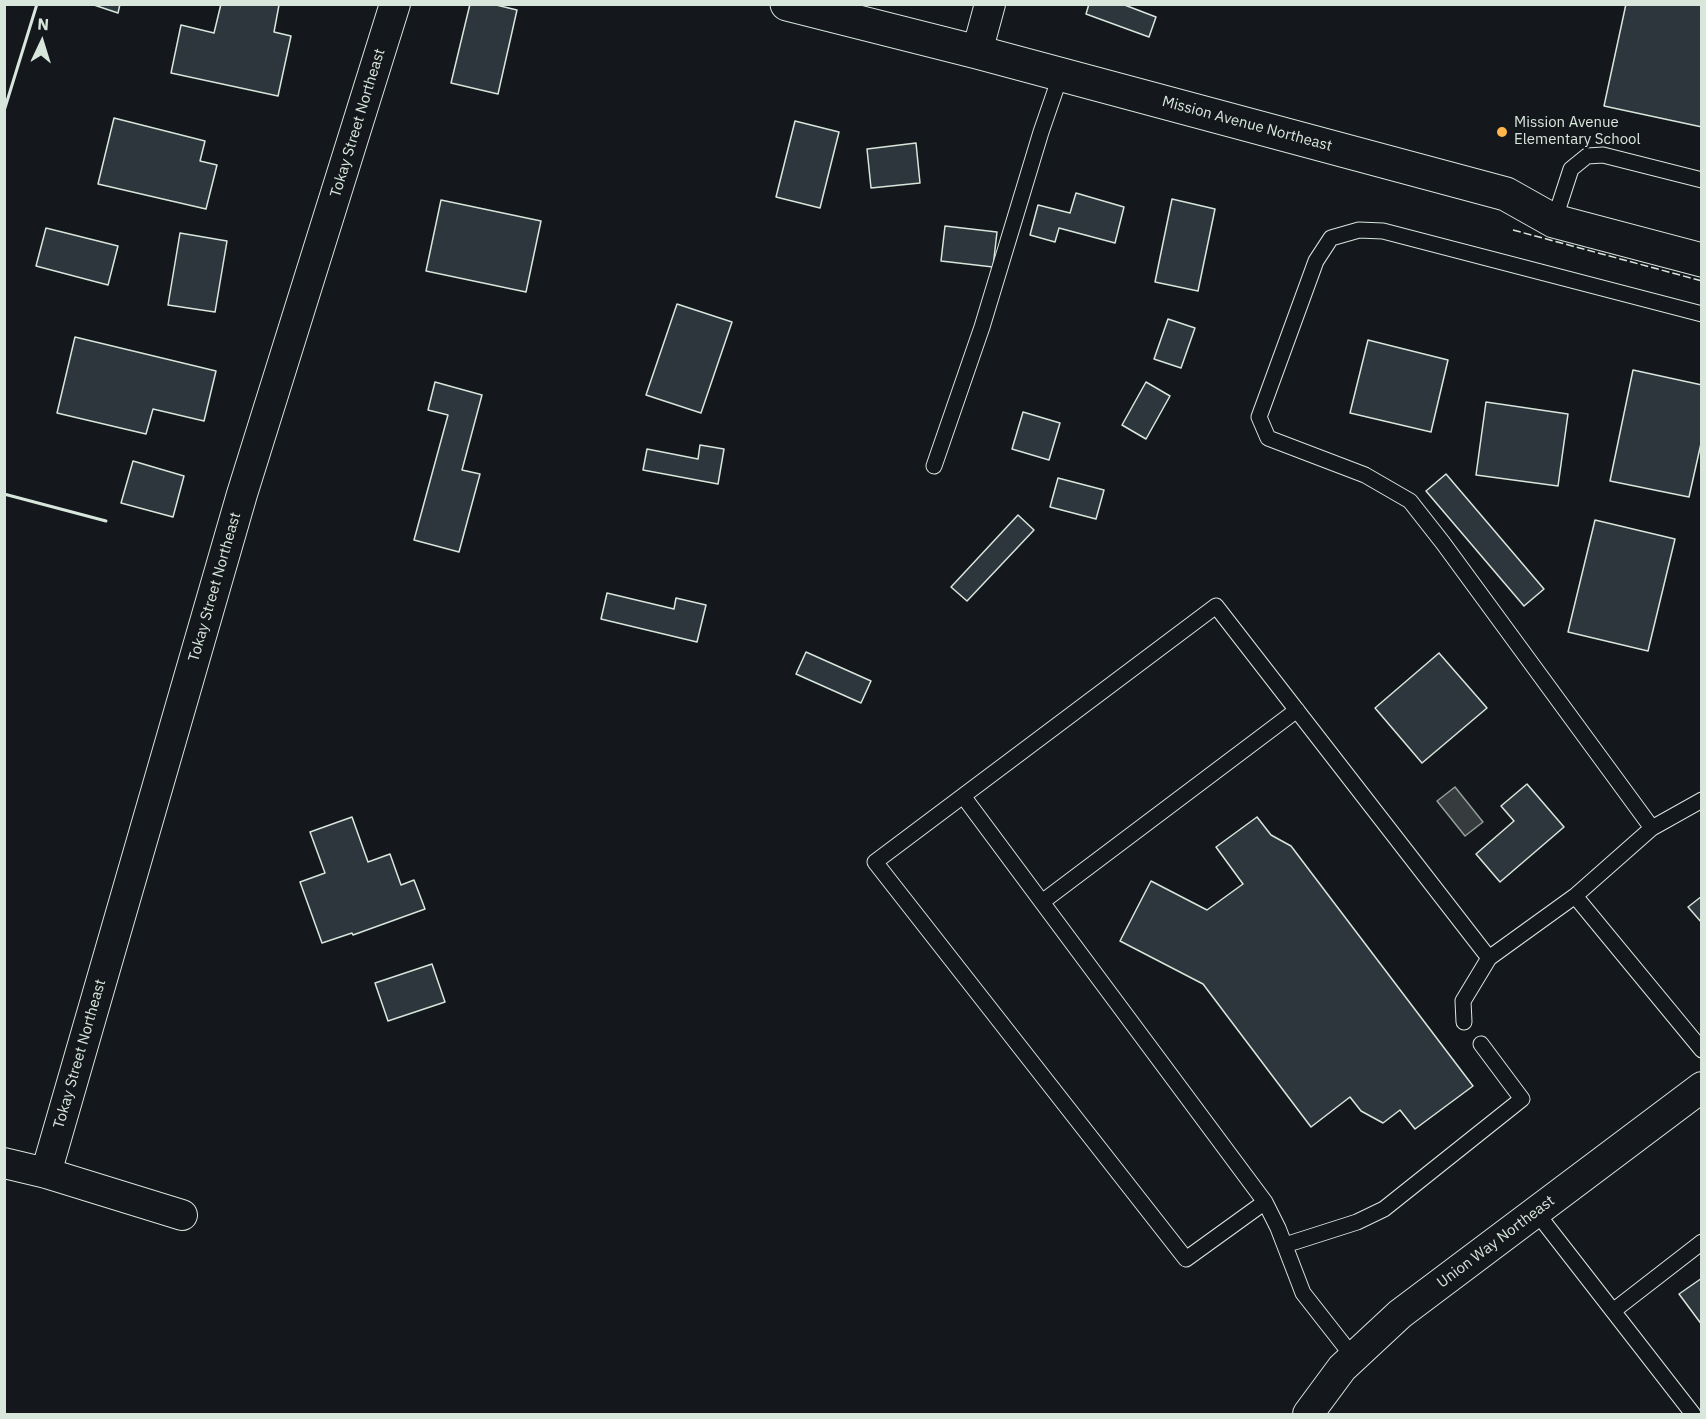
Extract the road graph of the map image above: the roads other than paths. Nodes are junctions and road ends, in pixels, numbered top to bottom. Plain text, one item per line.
1 (395, 4) edge
2 (787, 4) edge
3 (990, 4) edge
4 (977, 52) junction
5 (1061, 74) junction
6 (1701, 180) edge
7 (1554, 221) junction
8 (1701, 260) edge
9 (1701, 314) edge
10 (934, 466) dead end
11 (1297, 710) junction
12 (963, 796) junction
13 (1701, 800) edge
14 (1652, 828) junction
15 (1575, 896) junction
16 (1042, 902) junction
17 (1489, 957) junction
18 (1464, 1022) dead end
19 (1481, 1044) dead end
20 (1701, 1050) edge
21 (1701, 1087) edge
22 (4, 1163) edge
23 (46, 1173) junction
24 (1265, 1202) junction
25 (1536, 1212) junction
26 (182, 1215) dead end
27 (1701, 1242) edge
28 (1285, 1245) junction
29 (1613, 1311) junction
30 (1354, 1358) junction
31 (1308, 1414) edge
32 (1694, 1414) edge

1 - 23 street, Tokay Street Northeast
2 - 4 street, Mission Avenue Northeast
3 - 4 street
4 - 5 street, Mission Avenue Northeast
5 - 7 street, Mission Avenue Northeast
5 - 10 lane
6 - 7 lane
7 - 8 street, Mission Avenue Northeast
9 - 14 lane
11 - 12 lane
11 - 16 lane
11 - 17 lane
12 - 16 lane
12 - 24 lane
13 - 14 lane
14 - 15 lane
15 - 17 lane
15 - 20 lane
16 - 24 lane
17 - 18 lane
19 - 28 lane
21 - 25 street, Union Way Northeast
22 - 23 street
23 - 26 street
24 - 28 lane
25 - 29 lane
25 - 30 street, Union Way Northeast
27 - 29 lane
28 - 30 lane
29 - 32 lane
30 - 31 street, Union Way Northeast

